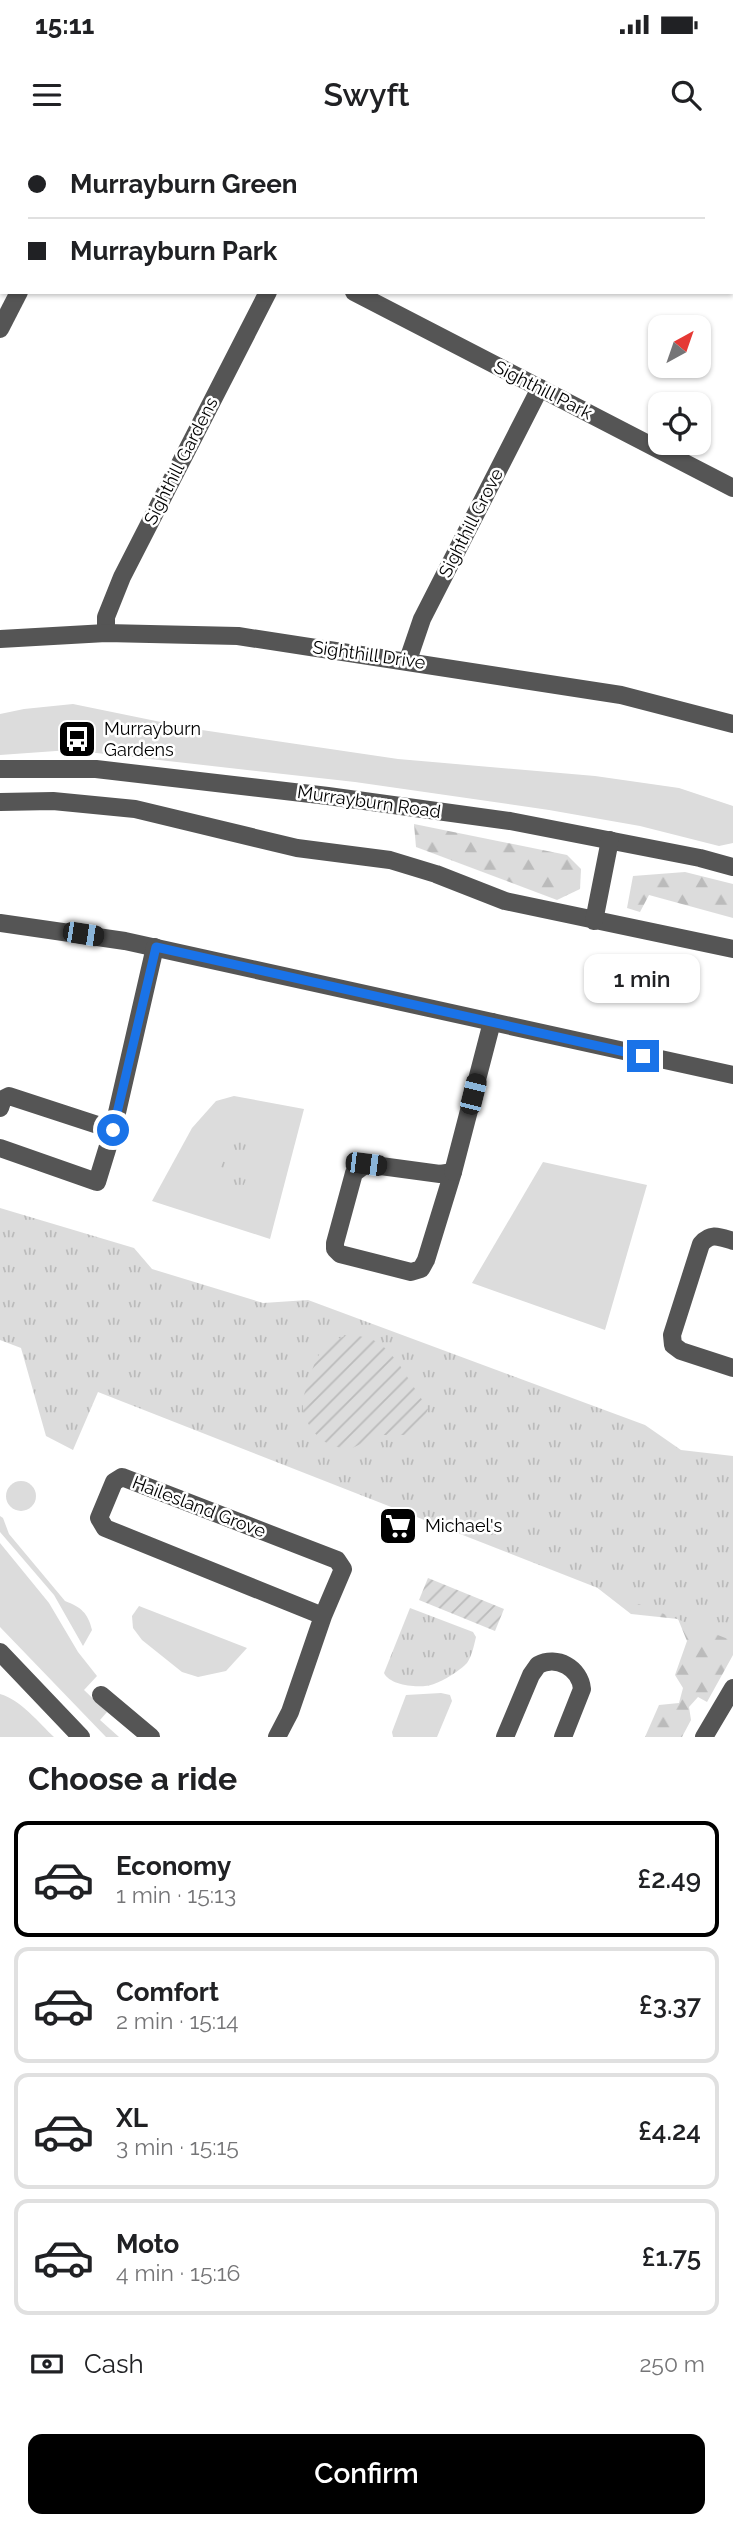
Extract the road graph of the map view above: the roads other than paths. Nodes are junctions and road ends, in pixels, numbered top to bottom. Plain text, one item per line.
1 (18, 294) edge
2 (267, 294) edge
3 (358, 294) edge
4 (0, 329) edge
5 (540, 388) junction
6 (733, 488) edge
7 (106, 633) junction
8 (0, 639) edge
9 (408, 660) junction
10 (733, 724) edge
11 (0, 769) edge
12 (0, 802) edge
13 (610, 840) junction
14 (733, 867) edge
15 (594, 920) junction
16 (0, 923) edge
17 (156, 947) junction
18 (733, 949) edge
19 (492, 1022) junction
20 (733, 1075) edge
21 (0, 1108) edge
22 (113, 1130) junction
23 (0, 1147) edge
24 (453, 1172) junction
25 (733, 1241) edge
26 (733, 1368) edge
27 (323, 1616) junction
28 (1, 1656) edge
29 (733, 1688) edge
30 (101, 1695) dead end
31 (81, 1737) edge
32 (151, 1737) edge
33 (277, 1737) edge
34 (505, 1737) edge
35 (563, 1737) edge
36 (704, 1737) edge

1 - 4 street
2 - 7 street, Sighthill Gardens
3 - 5 street, Sighthill Park
5 - 6 street, Sighthill Park
5 - 9 street, Sighthill Grove
7 - 8 street, Sighthill Drive
7 - 9 street, Sighthill Drive
9 - 10 street, Sighthill Drive
11 - 13 street, Murrayburn Road
12 - 15 street
13 - 14 street, Murrayburn Road
13 - 15 street
15 - 18 street
16 - 17 street
17 - 19 street
17 - 22 street
19 - 20 street
19 - 24 street
21 - 22 street
22 - 23 street
24 - 24 street
25 - 26 street
27 - 27 street, Hailesland Grove
27 - 33 street, Hailesland Grove
28 - 31 street
29 - 36 street
30 - 32 street
34 - 35 street

